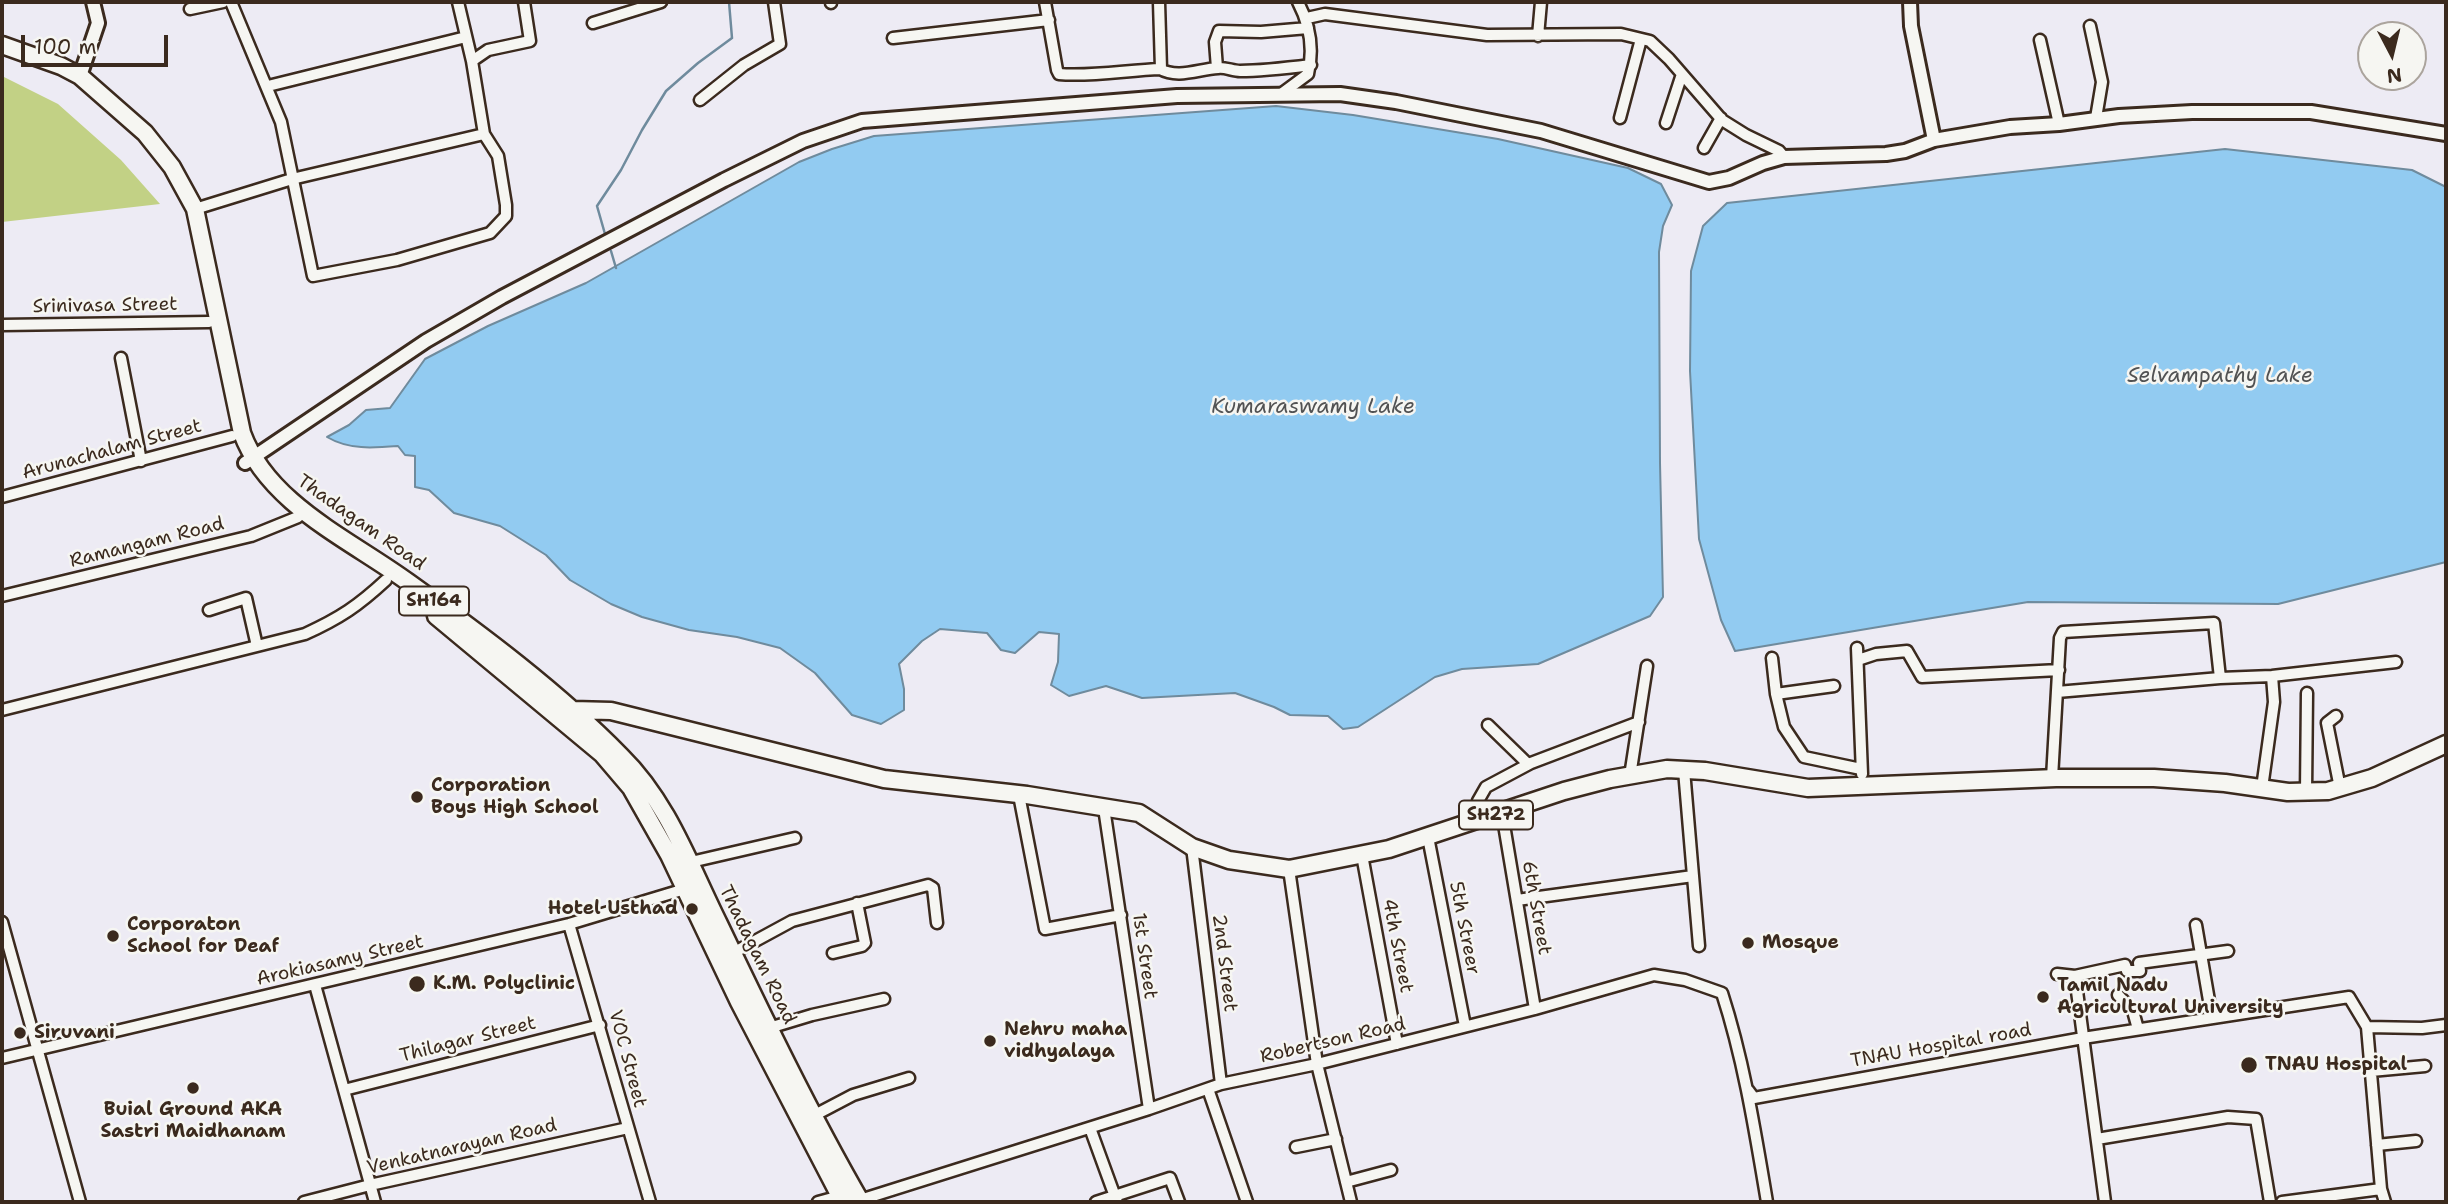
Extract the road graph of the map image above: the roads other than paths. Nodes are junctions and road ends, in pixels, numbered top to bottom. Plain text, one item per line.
1 (93, 2) edge
2 (223, 2) edge
3 (231, 2) edge
4 (458, 2) edge
5 (524, 2) edge
6 (661, 2) edge
7 (774, 2) edge
8 (1045, 2) edge
9 (1159, 2) edge
10 (1298, 2) edge
11 (1541, 2) edge
12 (1910, 2) edge
13 (627, 7) edge
14 (190, 9) dead end
15 (1049, 20) junction
16 (593, 23) dead end
17 (1307, 23) junction
18 (2090, 26) dead end
19 (1538, 36) junction
20 (466, 37) junction
21 (893, 38) dead end
22 (1641, 38) junction
23 (2040, 40) dead end
24 (2, 45) edge
25 (2, 55) edge
26 (472, 61) junction
27 (1311, 65) junction
28 (1217, 68) junction
29 (1160, 69) junction
30 (1682, 74) junction
31 (80, 76) junction
32 (268, 86) junction
33 (1281, 94) junction
34 (700, 100) dead end
35 (1620, 118) dead end
36 (1721, 118) junction
37 (2096, 118) junction
38 (1666, 123) dead end
39 (2059, 124) junction
40 (484, 134) junction
41 (2446, 134) edge
42 (1934, 140) junction
43 (1704, 148) dead end
44 (1784, 157) junction
45 (292, 179) junction
46 (195, 209) junction
47 (209, 322) junction
48 (2, 325) edge
49 (121, 358) dead end
50 (238, 439) junction
51 (141, 461) junction
52 (249, 461) junction
53 (2, 497) edge
54 (298, 517) junction
55 (386, 580) junction
56 (2, 596) edge
57 (209, 610) dead end
58 (257, 646) junction
59 (1857, 648) dead end
60 (1772, 659) dead end
61 (1858, 660) junction
62 (2396, 662) dead end
63 (1647, 666) dead end
64 (2059, 670) junction
65 (2273, 676) junction
66 (2220, 678) junction
67 (1835, 686) dead end
68 (2057, 692) junction
69 (2307, 693) dead end
70 (1776, 694) junction
71 (2, 710) edge
72 (569, 716) junction
73 (2336, 716) dead end
74 (1639, 722) junction
75 (1488, 725) dead end
76 (2446, 744) edge
77 (1528, 764) junction
78 (1684, 770) junction
79 (1630, 776) junction
80 (1862, 777) junction
81 (2052, 778) junction
82 (2340, 788) junction
83 (2262, 789) junction
84 (2306, 792) junction
85 (1019, 794) junction
86 (1104, 808) junction
87 (1502, 813) junction
88 (1475, 821) junction
89 (1427, 837) junction
90 (795, 838) dead end
91 (1192, 847) junction
92 (1362, 855) junction
93 (691, 862) junction
94 (1289, 869) junction
95 (1693, 876) junction
96 (685, 889) junction
97 (1517, 900) junction
98 (857, 903) junction
99 (1121, 915) junction
100 (2, 922) edge
101 (937, 923) dead end
102 (569, 924) junction
103 (2196, 925) dead end
104 (1699, 946) dead end
105 (2228, 951) dead end
106 (733, 953) junction
107 (833, 953) dead end
108 (2201, 955) junction
109 (2057, 974) dead end
110 (2075, 976) junction
111 (315, 985) junction
112 (2118, 995) dead end
113 (884, 999) dead end
114 (1535, 1009) junction
115 (2212, 1018) junction
116 (600, 1025) junction
117 (2446, 1025) edge
118 (1465, 1026) junction
119 (2367, 1027) junction
120 (769, 1028) junction
121 (2138, 1029) junction
122 (2083, 1038) junction
123 (1397, 1044) junction
124 (36, 1049) junction
125 (2, 1058) edge
126 (1317, 1064) junction
127 (2425, 1066) dead end
128 (2371, 1071) junction
129 (909, 1078) dead end
130 (1221, 1084) junction
131 (1208, 1089) junction
132 (344, 1090) junction
133 (1748, 1090) junction
134 (1149, 1109) junction
135 (813, 1116) junction
136 (628, 1128) junction
137 (1090, 1128) junction
138 (1336, 1139) junction
139 (2097, 1139) junction
140 (2416, 1141) dead end
141 (2377, 1145) junction
142 (1296, 1147) dead end
143 (1391, 1170) dead end
144 (1346, 1182) junction
145 (370, 1185) junction
146 (2381, 1189) junction
147 (841, 1199) edge
148 (1115, 1199) edge
149 (860, 1201) edge
150 (80, 1202) edge
151 (304, 1202) edge
152 (375, 1202) edge
153 (650, 1202) edge
154 (818, 1202) edge
155 (1096, 1202) edge
156 (1179, 1202) edge
157 (1247, 1202) edge
158 (1351, 1202) edge
159 (1767, 1202) edge
160 (2105, 1202) edge
161 (2270, 1202) edge
162 (2282, 1202) edge
163 (2385, 1202) edge

1 - 31 street
2 - 14 street
3 - 32 street
4 - 20 street
5 - 26 street
6 - 13 street
7 - 34 street
8 - 15 street
9 - 29 street
10 - 17 street
11 - 19 street
12 - 42 street
13 - 16 street
15 - 21 street
15 - 29 street
17 - 19 street
17 - 27 street
17 - 28 street
18 - 37 street
19 - 22 street
20 - 26 street
20 - 32 street
22 - 30 street
22 - 35 street
23 - 39 street
24 - 31 main road, Thadagam Road / SH164
25 - 47 main road, Thadagam Road / SH164
26 - 40 street
27 - 28 street
27 - 33 street
28 - 29 street
30 - 36 street
30 - 38 street
31 - 46 main road, Thadagam Road / SH164
32 - 45 street
33 - 44 street
33 - 52 street
36 - 43 street
36 - 44 street
37 - 39 street
37 - 41 street
39 - 42 street
40 - 45 street
40 - 45 street
42 - 44 street
45 - 46 street
46 - 50 main road, Thadagam Road / SH164
47 - 48 street, Srinivasa Street
47 - 50 main road, Thadagam Road / SH164
49 - 51 street
50 - 51 street, Arunachalam Street
50 - 52 main road, Thadagam Road / SH164
51 - 53 street, Arunachalam Street
52 - 54 main road, Thadagam Road / SH164
52 - 72 main road, Thadagam Road / SH164
54 - 55 main road, Thadagam Road / SH164
54 - 56 street, Ramangam Road
55 - 58 street
55 - 72 main road, Thadagam Road / SH164
57 - 58 street
58 - 71 street
59 - 61 street
60 - 70 street
61 - 64 street
61 - 80 street
62 - 65 street
63 - 74 street
64 - 66 street
64 - 68 street
65 - 66 street
65 - 83 street
66 - 68 street
67 - 70 street
68 - 81 street
69 - 84 street
70 - 80 street
72 - 85 main road, SH272
72 - 93 main road, Thadagam Road / SH164
72 - 96 main road, Thadagam Road / SH164
73 - 82 street
74 - 77 street
74 - 79 street
75 - 77 street
76 - 82 main road, SH272
77 - 88 street
78 - 79 main road, SH272
78 - 80 main road, SH272
78 - 95 street
79 - 87 main road, SH272
80 - 81 main road, SH272
81 - 83 main road, SH272
82 - 84 main road, SH272
83 - 84 main road, SH272
85 - 86 main road, SH272
85 - 99 street
86 - 91 main road, SH272
86 - 99 street, 1st Street
87 - 88 main road, SH272
87 - 97 street, 6th Street
88 - 89 main road, SH272
89 - 92 main road, SH272
89 - 118 street, 5th Streer
90 - 93 street
91 - 94 main road, SH272
91 - 130 street, 2nd Street
92 - 94 main road, SH272
92 - 123 street, 4th Street
93 - 106 main road, Thadagam Road / SH164
94 - 126 street
95 - 97 street
95 - 104 street
96 - 102 street, Arokiasamy Street
96 - 147 main road, Thadagam Road / SH164
97 - 114 street, 6th Street
98 - 101 street
98 - 106 street
98 - 107 street
99 - 134 street, 1st Street
100 - 124 street
102 - 111 street, Arokiasamy Street
102 - 116 street, VOC Street
103 - 108 street
105 - 108 street
106 - 120 main road, Thadagam Road / SH164
108 - 110 street
108 - 115 street
109 - 110 street
110 - 122 street
111 - 124 street, Arokiasamy Street
111 - 132 street
112 - 121 street
113 - 120 street
114 - 118 street, Robertson Road
114 - 133 street, Robertson Road
115 - 119 street, TNAU Hospital road
115 - 121 street, TNAU Hospital road
116 - 132 street, Thilagar Street
116 - 136 street, VOC Street
117 - 119 street
118 - 123 street, Robertson Road
119 - 128 street, TNAU Hospital road
120 - 135 main road, Thadagam Road / SH164
121 - 122 street, TNAU Hospital road
122 - 133 street, TNAU Hospital road
122 - 139 street
123 - 126 street, Robertson Road
124 - 125 street, Arokiasamy Street
124 - 150 street
126 - 130 street, Robertson Road
126 - 138 street
127 - 128 street
128 - 141 street, TNAU Hospital road
129 - 135 street
130 - 131 street, Robertson Road
131 - 134 street, Robertson Road
131 - 157 street
132 - 145 street
133 - 159 street
134 - 137 street, Robertson Road
135 - 149 main road, Thadagam Road / SH164
136 - 145 street, Venkatnarayan Road
136 - 153 street, VOC Street
137 - 148 street
137 - 149 street, Robertson Road
138 - 142 street
138 - 144 street
139 - 160 street
139 - 161 street
140 - 141 street
141 - 146 street, TNAU Hospital road
143 - 144 street
144 - 158 street
145 - 151 street, Venkatnarayan Road
145 - 152 street
146 - 162 street
146 - 163 street, TNAU Hospital road
147 - 149 street
147 - 154 street
148 - 155 street
148 - 156 street

